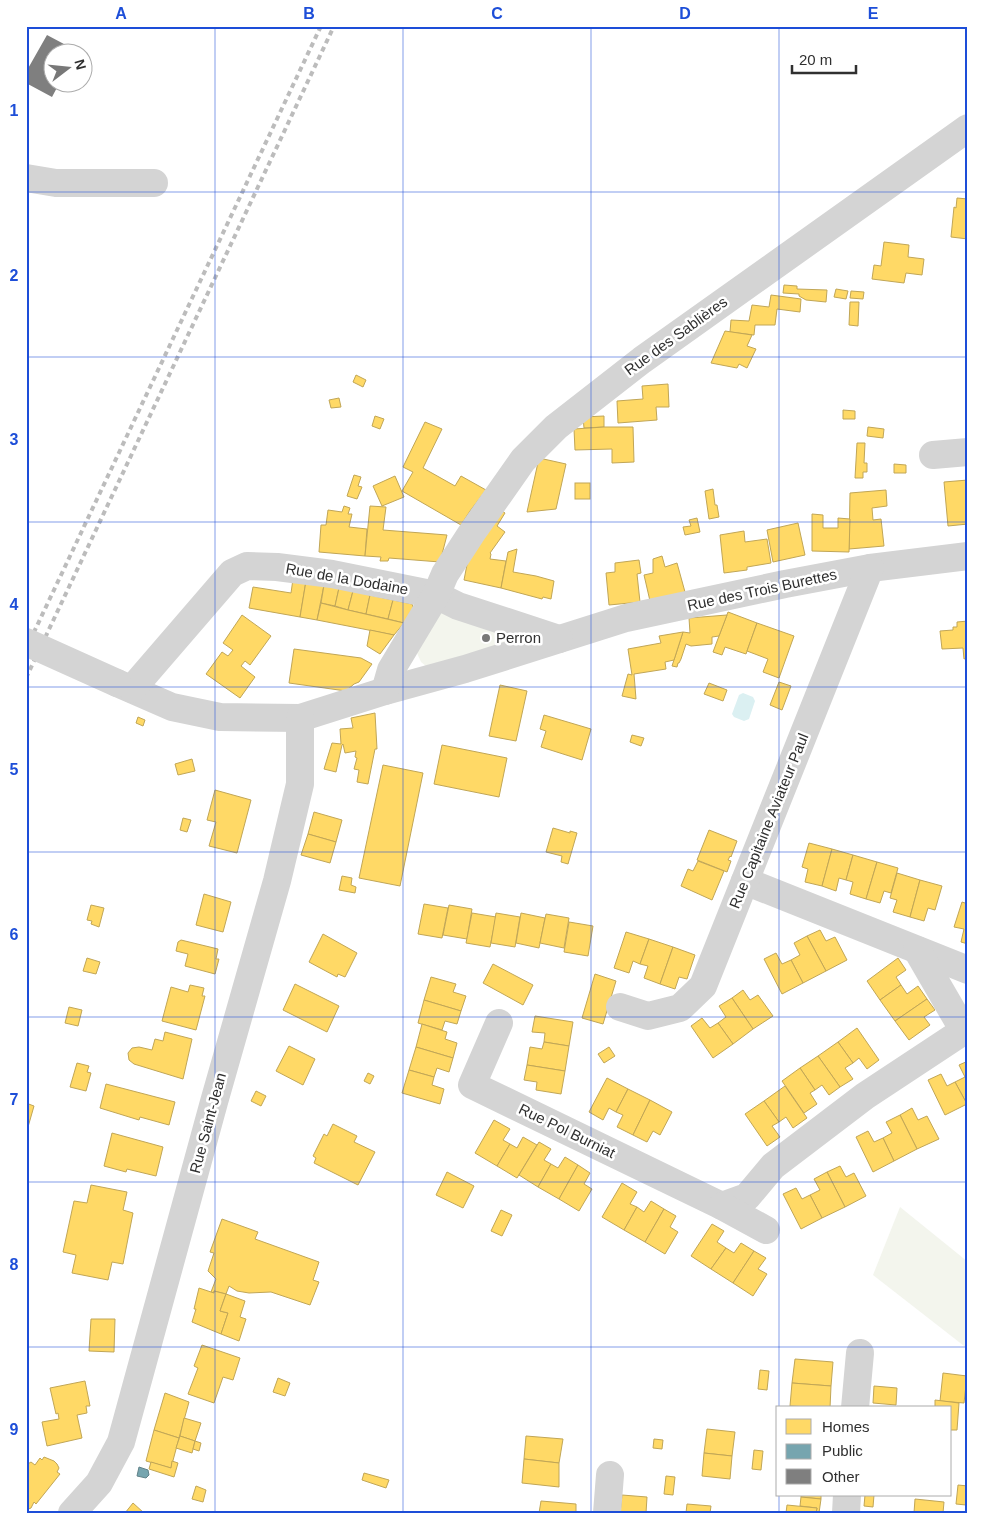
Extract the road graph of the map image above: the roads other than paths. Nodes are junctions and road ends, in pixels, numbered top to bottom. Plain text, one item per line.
1 (968, 128) edge
2 (26, 178) edge
3 (154, 183) dead end
4 (968, 452) edge
5 (933, 455) dead end
6 (968, 556) edge
7 (870, 568) junction
8 (436, 595) junction
9 (559, 639) junction
10 (26, 642) edge
11 (125, 686) junction
12 (385, 691) junction
13 (300, 718) junction
14 (746, 882) junction
15 (917, 950) junction
16 (968, 970) edge
17 (620, 1007) dead end
18 (499, 1023) dead end
19 (966, 1030) edge
20 (722, 1206) junction
21 (766, 1230) dead end
22 (860, 1353) dead end
23 (855, 1406) edge
24 (610, 1475) dead end
25 (847, 1496) edge
26 (72, 1513) edge
27 (607, 1513) edge
28 (846, 1513) edge

1 - 8 street, Rue des Sablières
2 - 3 street
4 - 5 street
6 - 7 street, Rue des Trois Burettes
7 - 9 street, Rue des Trois Burettes
7 - 14 street, Rue Capitaine Aviateur Paul
8 - 9 street, Rue de la Dodaine
8 - 11 street, Rue de la Dodaine
8 - 12 street, Rue des Sablières
9 - 12 street, Rue des Trois Burettes
10 - 11 street, Rue des Trois Burettes, bridge
11 - 13 street, Rue des Trois Burettes
12 - 13 street, Rue des Trois Burettes
13 - 26 street, Rue Saint-Jean
14 - 15 street
14 - 17 street, Rue Capitaine Aviateur Paul
15 - 16 street
15 - 19 street
18 - 20 street, Rue Pol Burniat
19 - 20 street
20 - 21 street, Rue Pol Burniat
22 - 23 street
24 - 27 street
25 - 28 street

